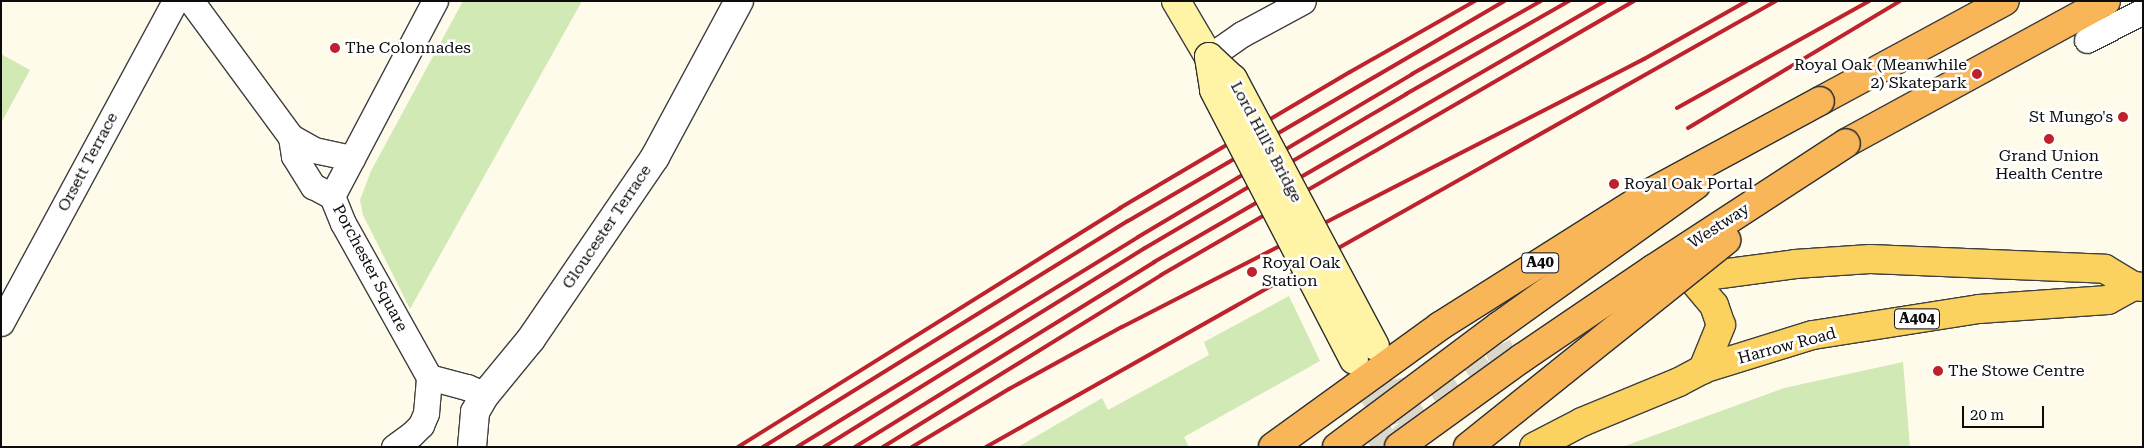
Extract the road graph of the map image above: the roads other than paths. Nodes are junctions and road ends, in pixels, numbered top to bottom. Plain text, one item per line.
1 (175, 1) edge
2 (191, 1) edge
3 (435, 1) edge
4 (739, 1) edge
5 (1176, 1) edge
6 (1303, 1) edge
7 (2005, 1) edge
8 (2106, 1) edge
9 (2143, 11) edge
10 (2087, 40) dead end
11 (1209, 57) junction
12 (1820, 101) junction
13 (291, 137) junction
14 (1846, 143) junction
15 (352, 158) junction
16 (332, 196) junction
17 (2138, 286) edge
18 (1, 322) edge
19 (1364, 353) tunnel mouth
20 (1703, 369) junction
21 (429, 377) junction
22 (485, 395) junction
23 (1536, 445) edge
24 (394, 447) edge
25 (472, 447) edge
26 (1273, 447) edge
27 (1337, 447) edge
28 (1399, 447) tunnel mouth
29 (1468, 447) edge

1 - 18 street, Orsett Terrace
2 - 13 street
3 - 15 street, Porchester Square
4 - 22 street, Gloucester Terrace
5 - 11 main road, Lord Hill's Bridge
6 - 11 street
7 - 12 highway, A40
8 - 14 highway, Westway
9 - 10 street
11 - 19 main road, Lord Hill's Bridge, bridge
12 - 26 highway, A40, bridge
12 - 27 highway, A40, bridge
13 - 15 street
13 - 16 street
14 - 28 highway, Westway, bridge
14 - 29 highway, bridge
15 - 16 street, Porchester Square
16 - 21 street, Porchester Square
17 - 20 main road, Harrow Road / A404
17 - 20 main road, Harrow Road / A404
20 - 23 main road, Harrow Road / A404
21 - 22 street
21 - 24 street
22 - 25 street, Gloucester Terrace

